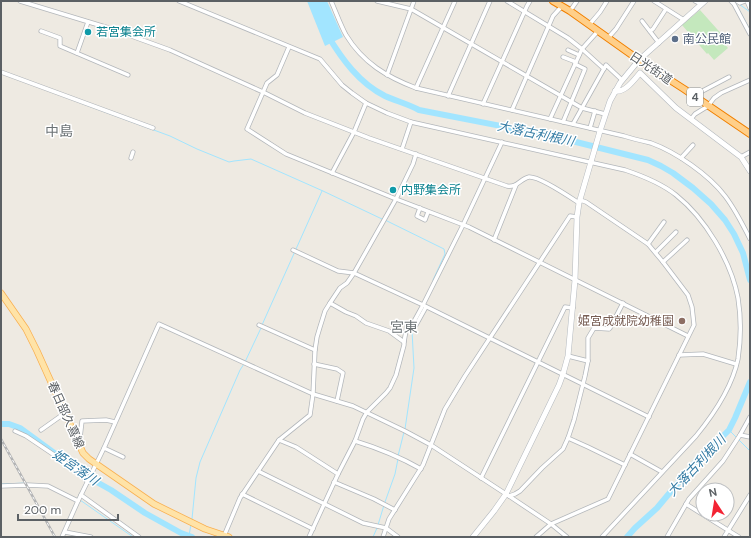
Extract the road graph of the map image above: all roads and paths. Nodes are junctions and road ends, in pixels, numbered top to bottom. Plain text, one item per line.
1 (20, 1) edge
2 (179, 1) edge
3 (331, 1) edge
4 (377, 1) edge
5 (414, 1) edge
6 (455, 1) edge
7 (490, 1) edge
8 (507, 1) edge
9 (530, 1) edge
10 (553, 1) edge
11 (577, 1) edge
12 (607, 1) edge
13 (634, 1) edge
14 (654, 1) edge
15 (695, 1) edge
16 (731, 1) edge
17 (737, 1) edge
18 (746, 1) edge
19 (703, 3) edge
20 (562, 6) junction
21 (750, 8) edge
22 (411, 9) junction
23 (666, 9) junction
24 (570, 11) junction
25 (524, 12) junction
26 (684, 20) junction
27 (642, 21) dead end
28 (88, 22) junction
29 (589, 25) junction
30 (549, 26) junction
31 (443, 28) junction
32 (41, 31) dead end
33 (598, 31) junction
34 (650, 31) junction
35 (750, 34) edge
36 (608, 38) junction
37 (659, 42) junction
38 (471, 44) junction
39 (289, 47) junction
40 (582, 49) junction
41 (568, 50) dead end
42 (77, 53) junction
43 (580, 54) junction
44 (563, 57) dead end
45 (639, 60) junction
46 (502, 62) junction
47 (575, 63) junction
48 (604, 69) junction
49 (1, 72) edge
50 (128, 75) dead end
51 (387, 75) junction
52 (527, 76) junction
53 (729, 77) dead end
54 (622, 80) junction
55 (750, 80) edge
56 (416, 88) junction
57 (615, 91) junction
58 (263, 92) junction
59 (448, 96) junction
60 (561, 96) junction
61 (693, 96) junction
62 (572, 102) junction
63 (366, 103) junction
64 (483, 104) junction
65 (708, 106) junction
66 (582, 108) junction
67 (512, 110) junction
68 (595, 111) junction
69 (605, 114) junction
70 (550, 119) junction
71 (690, 119) junction
72 (411, 122) junction
73 (563, 122) junction
74 (573, 124) junction
75 (152, 128) dead end
76 (590, 128) junction
77 (600, 130) junction
78 (354, 132) junction
79 (750, 134) edge
80 (502, 142) junction
81 (693, 145) dead end
82 (402, 149) junction
83 (132, 152) dead end
84 (750, 152) edge
85 (416, 154) junction
86 (741, 157) junction
87 (131, 158) dead end
88 (681, 158) junction
89 (590, 162) junction
90 (750, 171) edge
91 (332, 173) junction
92 (486, 178) junction
93 (516, 185) junction
94 (396, 199) junction
95 (579, 201) junction
96 (420, 208) junction
97 (428, 212) junction
98 (577, 217) junction
99 (664, 222) dead end
100 (463, 225) junction
101 (676, 232) dead end
102 (750, 239) edge
103 (494, 240) junction
104 (687, 240) dead end
105 (648, 244) junction
106 (293, 250) dead end
107 (656, 252) junction
108 (663, 262) junction
109 (539, 263) junction
110 (354, 273) junction
111 (575, 280) junction
112 (1, 293) edge
113 (330, 303) junction
114 (623, 303) junction
115 (424, 306) junction
116 (573, 308) junction
117 (260, 325) dead end
118 (688, 336) junction
119 (490, 338) junction
120 (404, 342) junction
121 (315, 350) junction
122 (679, 355) junction
123 (568, 356) junction
124 (588, 361) junction
125 (538, 362) junction
126 (314, 364) junction
127 (736, 364) junction
128 (564, 374) junction
129 (583, 384) junction
130 (313, 394) junction
131 (337, 401) junction
132 (367, 412) junction
133 (65, 413) junction
134 (649, 416) junction
135 (750, 417) edge
136 (116, 422) junction
137 (41, 430) dead end
138 (15, 431) dead end
139 (740, 435) junction
140 (750, 437) edge
141 (568, 438) junction
142 (279, 440) junction
143 (355, 441) junction
144 (78, 442) junction
145 (431, 445) junction
146 (104, 448) junction
147 (630, 454) junction
148 (123, 457) dead end
149 (96, 465) junction
150 (625, 465) junction
151 (421, 469) junction
152 (258, 470) junction
153 (662, 472) junction
154 (338, 474) junction
155 (481, 478) junction
156 (88, 481) junction
157 (334, 482) junction
158 (1, 486) edge
159 (242, 494) junction
160 (508, 495) junction
161 (750, 495) edge
162 (80, 496) junction
163 (78, 501) junction
164 (325, 503) junction
165 (686, 504) junction
166 (395, 510) junction
167 (551, 524) junction
168 (313, 528) junction
169 (386, 528) junction
170 (728, 530) junction
171 (65, 532) junction
172 (77, 536) edge
173 (225, 536) edge
174 (62, 537) edge
175 (91, 537) edge
176 (139, 537) edge
177 (309, 537) edge
178 (383, 537) edge
179 (398, 537) edge
180 (473, 537) edge
181 (536, 537) edge
182 (567, 537) edge
183 (602, 537) edge
184 (667, 537) edge
185 (724, 537) edge
186 (739, 537) edge

1 - 28 street
2 - 39 street
3 - 51 street
4 - 22 street
5 - 22 street
6 - 31 street
7 - 38 street
8 - 25 street
9 - 25 street
10 - 20 highway, 日光街道 / 4
11 - 24 street
12 - 29 street
13 - 36 street
14 - 23 street
15 - 19 street
16 - 35 street
17 - 18 street
18 - 21 street
19 - 26 street
20 - 24 highway, 日光街道 / 4
20 - 30 street
22 - 31 street
22 - 51 street
23 - 26 street
23 - 34 street
24 - 29 highway, 日光街道 / 4
25 - 30 street
25 - 46 street
26 - 37 street
27 - 34 street
28 - 42 street
28 - 58 street
29 - 33 highway, 日光街道 / 4
30 - 40 street
30 - 52 street
31 - 38 street
31 - 56 street
32 - 42 street
33 - 36 highway, 日光街道 / 4
33 - 40 street
34 - 37 street
36 - 45 highway, 日光街道 / 4
37 - 45 street
38 - 46 street
38 - 59 street
39 - 58 street
39 - 63 street
40 - 43 street
40 - 48 street
41 - 43 street
42 - 50 street
43 - 47 street
44 - 47 street
45 - 54 street
45 - 61 highway, 日光街道 / 4
46 - 52 street
46 - 64 street
47 - 60 street
47 - 62 street
48 - 54 street
48 - 66 street
49 - 75 street
51 - 56 street
52 - 60 street
52 - 67 street
53 - 61 street
54 - 57 street
55 - 65 street
56 - 59 street
57 - 69 street
57 - 71 street
58 - 78 street
58 - 91 street
59 - 64 street
60 - 62 street
60 - 70 street
61 - 65 highway, 日光街道 / 4
62 - 66 street
62 - 73 street
63 - 72 street
63 - 78 street
64 - 67 street
65 - 71 street
65 - 79 highway, 日光街道 / 4
66 - 68 street
66 - 74 street
67 - 70 street
68 - 69 street
68 - 76 street
69 - 77 street
70 - 73 street
71 - 86 street
72 - 80 street
72 - 82 street
73 - 74 street
74 - 76 street
76 - 77 street
77 - 88 street
77 - 89 street
78 - 82 street
78 - 91 street
80 - 89 street
80 - 92 street
81 - 88 street
82 - 85 street
83 - 87 street
84 - 86 street
85 - 92 street
85 - 94 street
86 - 90 street
88 - 102 street
89 - 95 street
89 - 127 street
91 - 94 street
92 - 93 street
92 - 100 street
93 - 95 street
93 - 103 street
94 - 96 street
94 - 110 street
95 - 98 street
95 - 105 street
96 - 97 street
96 - 97 street
97 - 100 street
98 - 109 street
98 - 111 street
99 - 105 street
100 - 103 street
100 - 115 street
101 - 107 street
103 - 109 street
104 - 108 street
105 - 107 street
106 - 110 street
107 - 108 street
108 - 118 street
109 - 111 street
109 - 119 street
110 - 113 street
110 - 115 street
111 - 114 street
111 - 116 street
112 - 133 main road, 春日部久喜線
113 - 120 street
113 - 121 street
114 - 118 street
114 - 124 street
115 - 119 street
115 - 120 street
116 - 123 street
116 - 125 street
117 - 121 street
118 - 122 street
119 - 125 street
119 - 145 street
120 - 132 street
121 - 126 street
122 - 127 street
122 - 134 street
123 - 124 street
123 - 128 street
124 - 129 street
125 - 128 street
125 - 155 street
126 - 130 street
126 - 131 street
127 - 153 street
128 - 129 street
128 - 160 street
129 - 134 street
129 - 141 street
130 - 131 street
130 - 136 street
130 - 142 street
131 - 132 street
132 - 143 street
132 - 145 street
133 - 137 street
133 - 144 main road, 春日部久喜線
134 - 147 street
135 - 139 street
136 - 144 street
136 - 146 street
138 - 156 street
139 - 140 street
139 - 165 street
141 - 150 street
141 - 160 street
142 - 152 street
142 - 154 street
143 - 151 street
143 - 154 street
144 - 149 main road, 春日部久喜線
145 - 151 street
145 - 155 street
146 - 148 street
146 - 149 street
147 - 150 street
147 - 153 street
149 - 156 street
149 - 173 main road, 春日部久喜線
150 - 167 street
151 - 166 street
152 - 159 street
152 - 164 street
153 - 183 street
154 - 157 street
155 - 160 street
156 - 162 street
157 - 164 street
157 - 166 street
158 - 163 street
159 - 168 street
159 - 173 street
160 - 167 street
160 - 180 street
161 - 170 street
162 - 163 street
162 - 176 street
163 - 171 street
164 - 168 street
164 - 169 street
165 - 170 street
165 - 184 street
166 - 169 street
167 - 181 street
167 - 182 street
168 - 177 street
169 - 178 street
169 - 179 street
170 - 185 street
170 - 186 street
171 - 172 street
171 - 174 street
172 - 175 street

